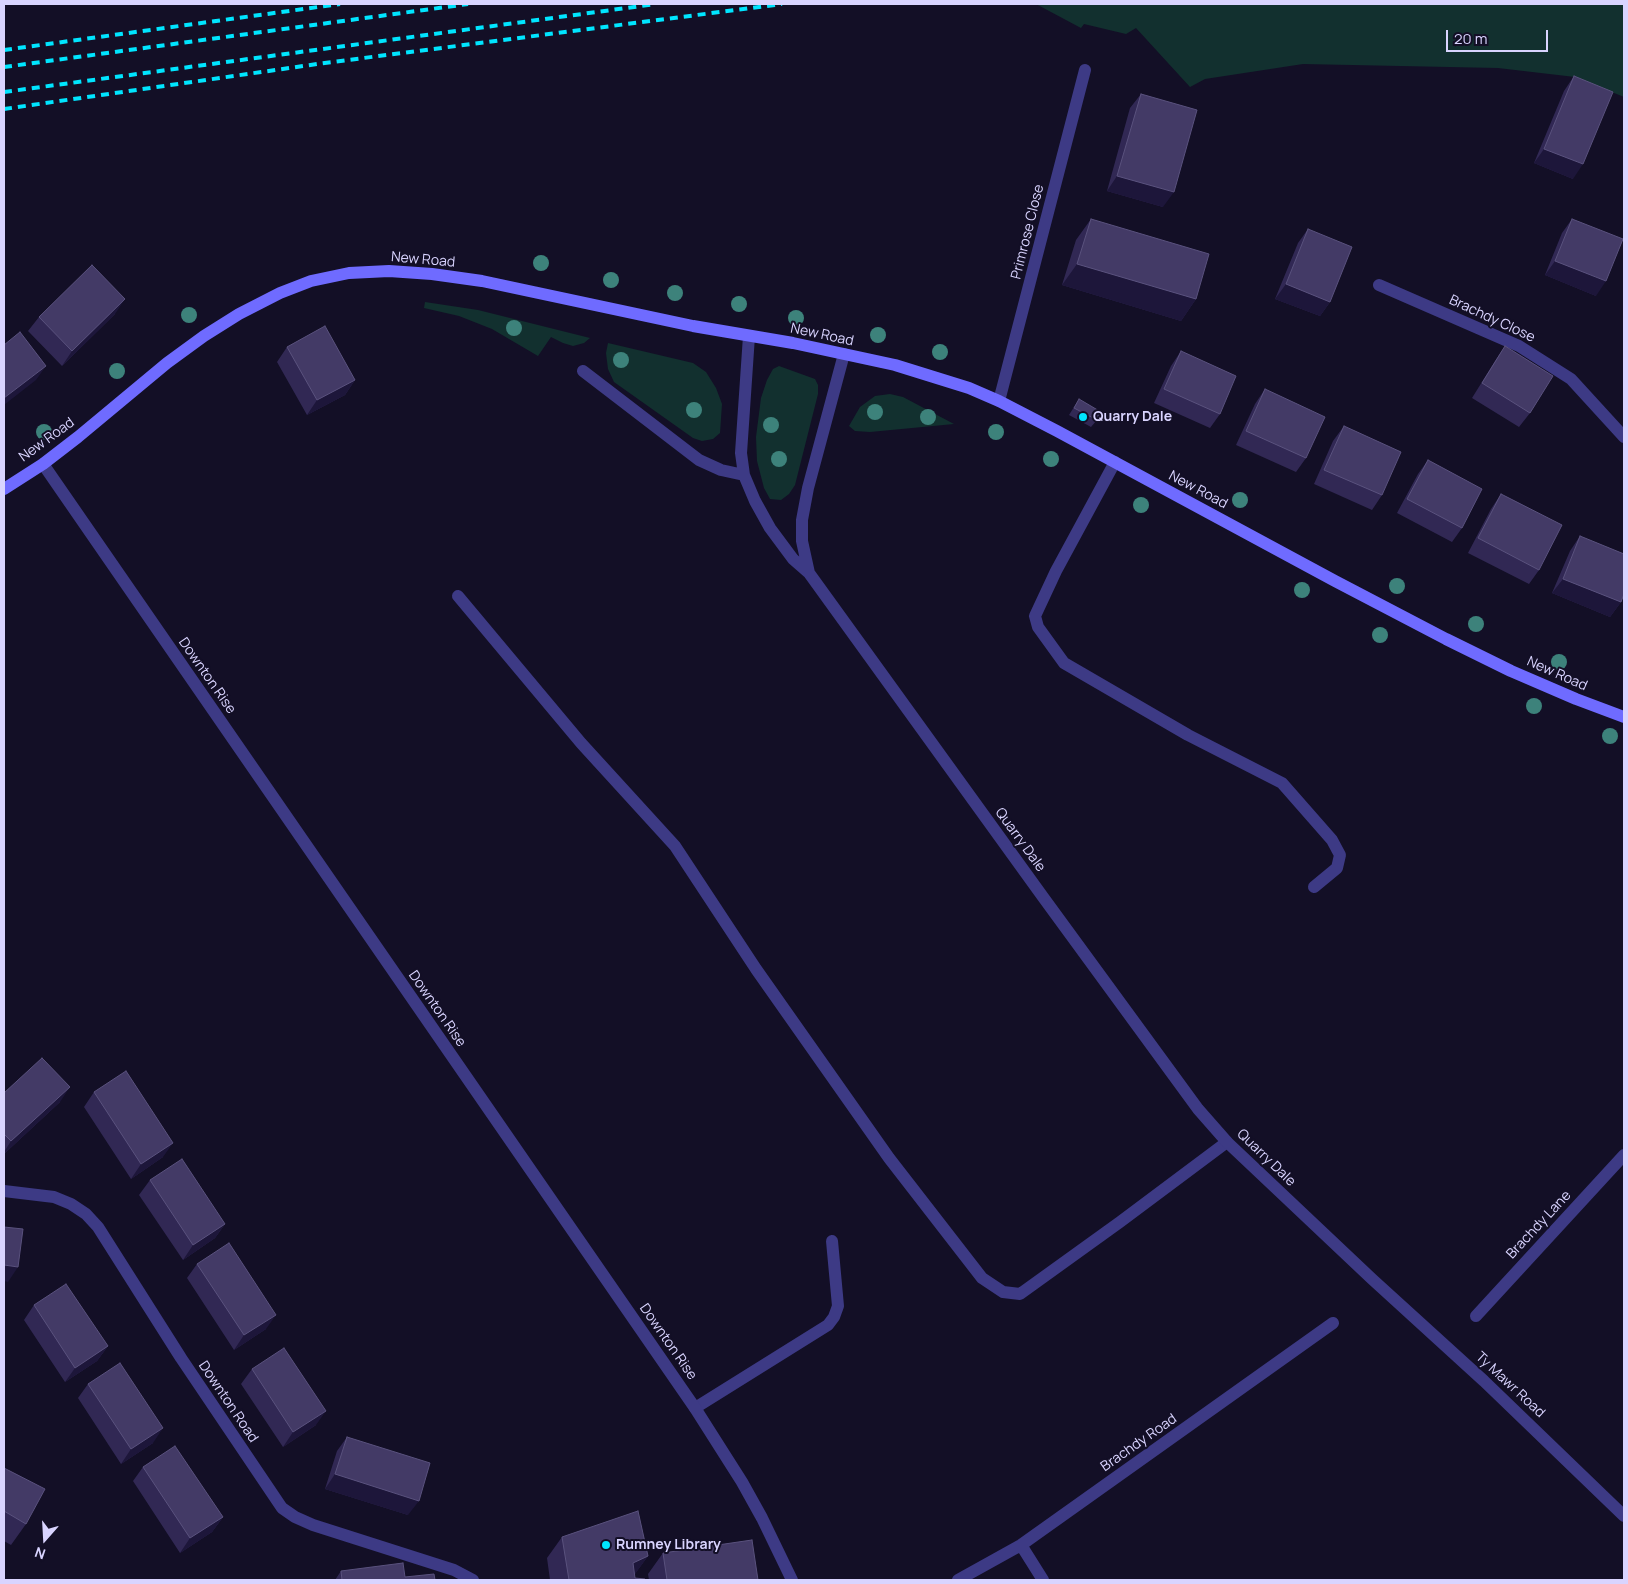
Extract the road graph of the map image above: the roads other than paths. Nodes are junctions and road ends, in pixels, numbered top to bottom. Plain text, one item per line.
1 (1085, 70) dead end
2 (1379, 285) dead end
3 (749, 336) junction
4 (844, 354) junction
5 (583, 371) dead end
6 (999, 401) junction
7 (1624, 437) edge
8 (1115, 462) junction
9 (42, 464) junction
10 (744, 475) junction
11 (4, 489) edge
12 (809, 573) junction
13 (458, 596) dead end
14 (1624, 717) edge
15 (1314, 887) dead end
16 (1227, 1142) junction
17 (1624, 1155) edge
18 (4, 1192) edge
19 (832, 1241) dead end
20 (1372, 1279) joint
21 (1476, 1316) dead end
22 (1333, 1323) dead end
23 (695, 1408) junction
24 (1624, 1516) edge
25 (1021, 1545) junction
26 (473, 1580) edge
27 (792, 1580) edge
28 (958, 1580) edge
29 (1043, 1580) edge

1 - 6 street, Primrose Close
2 - 7 street, Brachdy Close
3 - 4 street, New Road
3 - 9 street, New Road
3 - 10 street
4 - 6 street, New Road
4 - 12 street, Quarry Dale
5 - 10 street
6 - 8 street, New Road
8 - 14 street, New Road
8 - 15 street
9 - 11 street, New Road
9 - 23 street, Downton Rise
10 - 12 street
12 - 16 street, Quarry Dale
13 - 16 street
16 - 20 street, Quarry Dale
17 - 21 street, Brachdy Lane
18 - 26 street, Downton Road
19 - 23 street
20 - 24 street, Ty Mawr Road
22 - 25 street, Brachdy Road
23 - 27 street, Downton Rise
25 - 28 street, Brachdy Road
25 - 29 street

